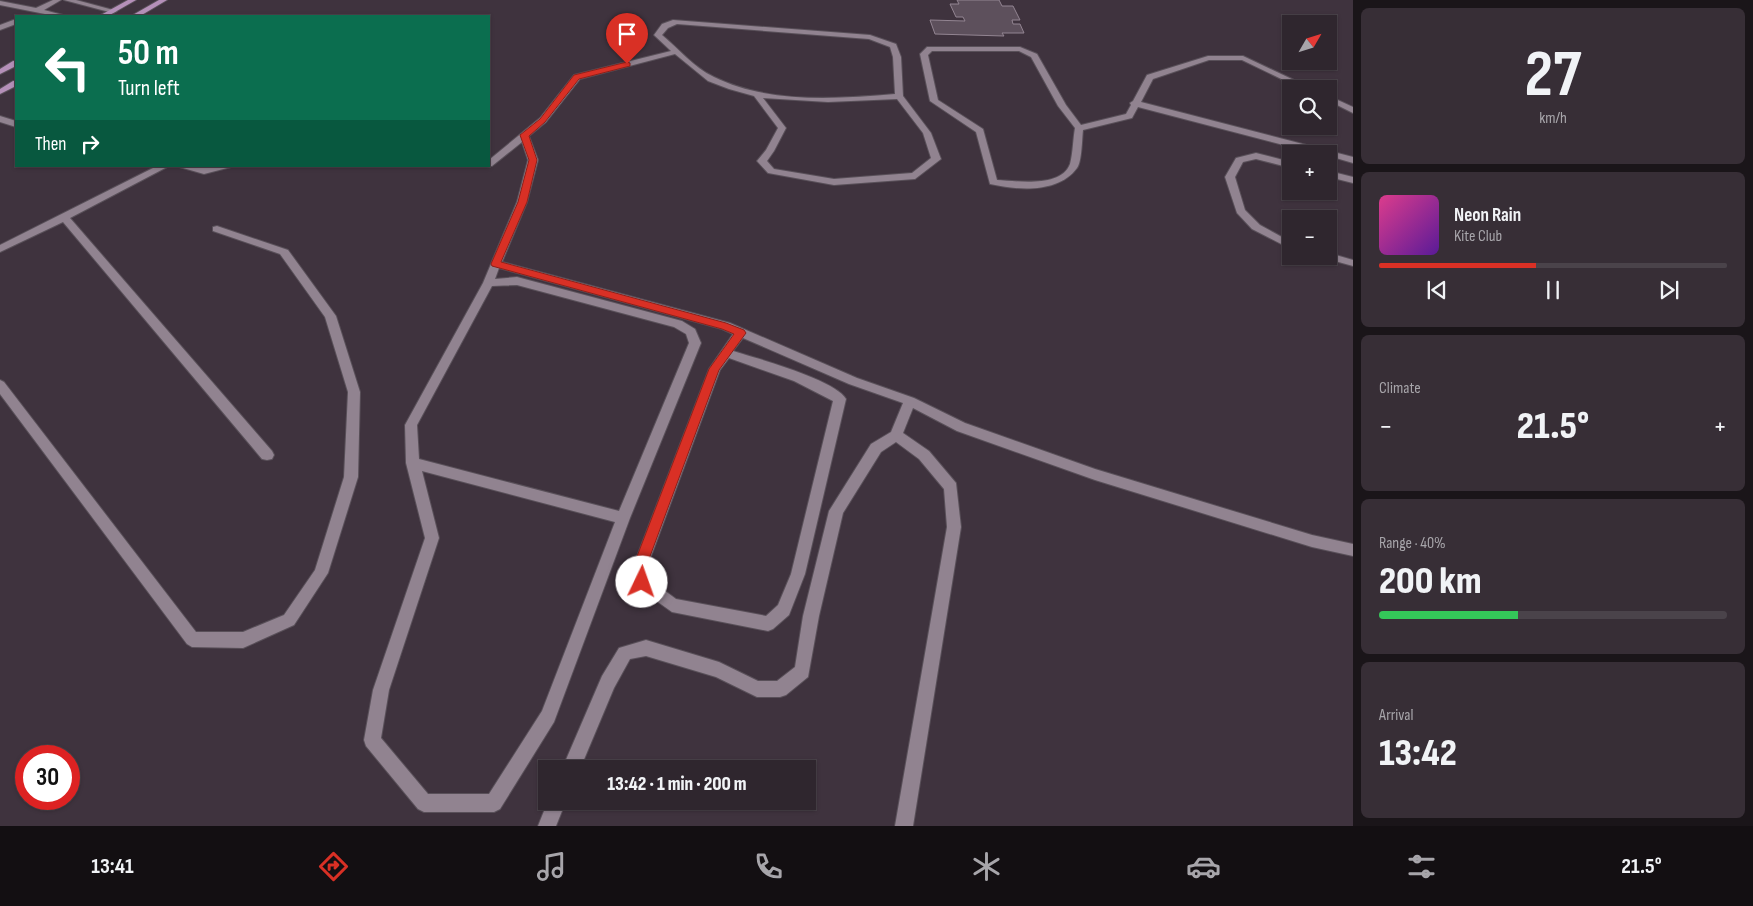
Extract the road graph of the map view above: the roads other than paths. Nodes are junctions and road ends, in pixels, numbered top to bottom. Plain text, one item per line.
1 (58, 0) edge
2 (67, 0) edge
3 (132, 0) edge
4 (164, 0) edge
5 (0, 3) edge
6 (38, 10) junction
7 (112, 11) junction
8 (27, 15) edge
9 (60, 15) edge
10 (105, 15) edge
11 (137, 15) edge
12 (15, 21) edge
13 (0, 28) edge
14 (678, 51) junction
15 (15, 64) edge
16 (0, 72) edge
17 (1290, 80) edge
18 (15, 84) edge
19 (0, 92) edge
20 (757, 96) junction
21 (899, 96) junction
22 (1337, 102) edge
23 (1134, 103) junction
24 (1353, 110) edge
25 (0, 119) edge
26 (15, 124) edge
27 (1079, 128) junction
28 (524, 135) junction
29 (1353, 160) edge
30 (490, 163) edge
31 (1282, 163) edge
32 (163, 167) edge
33 (185, 167) edge
34 (226, 167) edge
35 (1337, 176) edge
36 (1353, 180) edge
37 (64, 217) junction
38 (218, 229) dead end
39 (1282, 241) edge
40 (0, 249) edge
41 (1337, 259) edge
42 (1353, 263) edge
43 (496, 264) junction
44 (488, 283) junction
45 (740, 333) junction
46 (725, 353) junction
47 (0, 385) edge
48 (910, 401) junction
49 (896, 435) junction
50 (267, 455) dead end
51 (413, 463) junction
52 (623, 518) junction
53 (1353, 550) edge
54 (575, 760) edge
55 (553, 810) edge
56 (547, 826) edge
57 (904, 826) edge

1 - 6 street
2 - 7 street
3 - 7 main road
4 - 11 main road
5 - 6 street
6 - 8 street
6 - 9 street
7 - 10 main road
12 - 13 street
14 - 20 street
14 - 21 street
14 - 28 street
15 - 16 main road
17 - 23 street
18 - 19 main road
20 - 21 street
20 - 21 street
22 - 24 street
23 - 27 street
23 - 29 street
25 - 26 street
27 - 27 street
28 - 30 street
28 - 43 street
31 - 39 street
32 - 37 street
33 - 34 street
35 - 36 street
37 - 40 street
37 - 50 street
38 - 47 street
41 - 42 street
43 - 44 street
43 - 45 street
44 - 51 street
44 - 52 street
45 - 46 street
45 - 48 street
46 - 46 street
48 - 49 street
48 - 53 street
49 - 54 street
49 - 57 street
51 - 52 street
51 - 52 street
55 - 56 street

